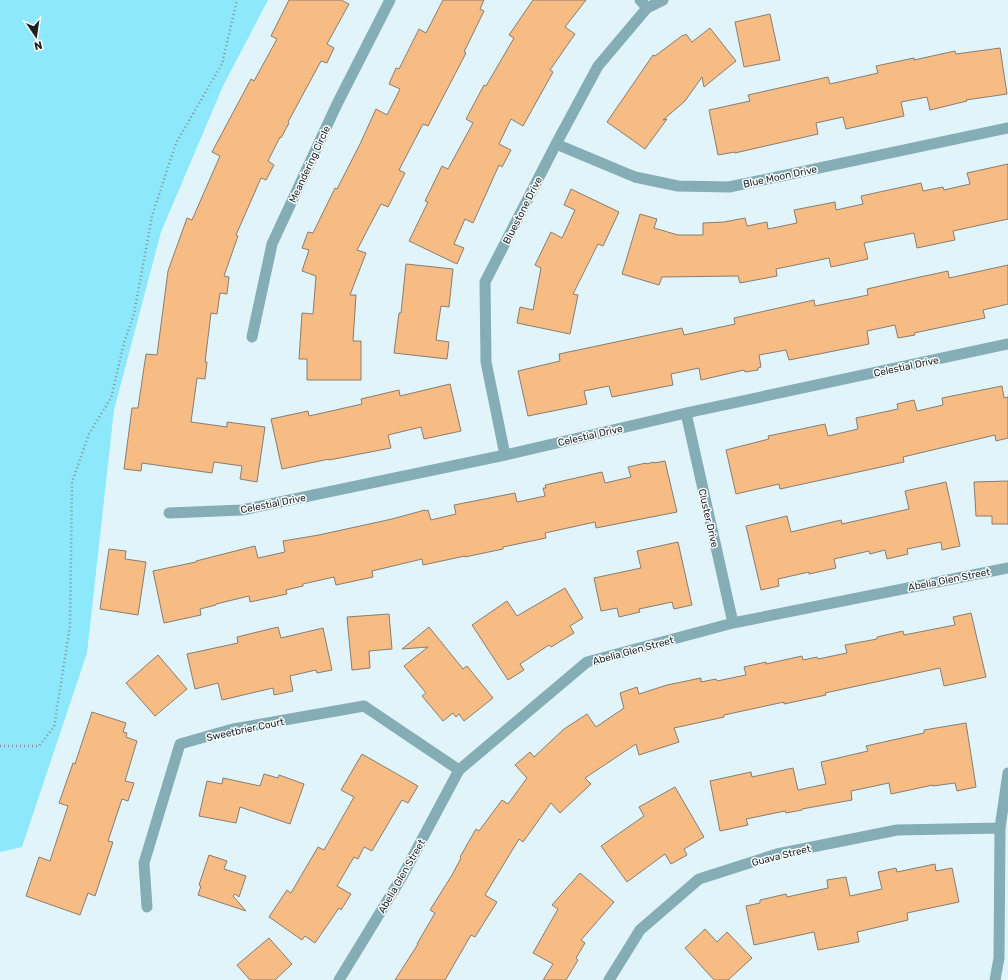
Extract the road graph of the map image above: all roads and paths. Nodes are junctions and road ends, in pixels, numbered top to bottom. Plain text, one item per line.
1 (237, 0) edge
2 (390, 0) edge
3 (663, 0) edge
4 (644, 4) edge
5 (1008, 128) edge
6 (556, 144) junction
7 (252, 337) dead end
8 (1008, 344) edge
9 (686, 413) junction
10 (506, 455) junction
11 (169, 514) dead end
12 (1008, 568) edge
13 (733, 623) junction
14 (0, 746) edge
15 (459, 770) junction
16 (1008, 773) edge
17 (1000, 828) junction
18 (147, 907) dead end
19 (340, 980) edge
20 (609, 980) edge
21 (995, 980) edge

1 - 14 path
2 - 7 street, Meandering Circle
3 - 4 street, Bluestone Drive
4 - 6 street, Bluestone Drive
5 - 6 street, Blue Moon Drive
6 - 10 street, Bluestone Drive
8 - 9 street, Celestial Drive
9 - 10 street, Celestial Drive
9 - 13 street, Cluster Drive
10 - 11 street, Celestial Drive
12 - 13 street, Abelia Glen Street
13 - 15 street, Abelia Glen Street
15 - 18 street, Sweetbrier Court
15 - 19 street, Abelia Glen Street
16 - 17 street
17 - 20 street, Guava Street
17 - 21 street

